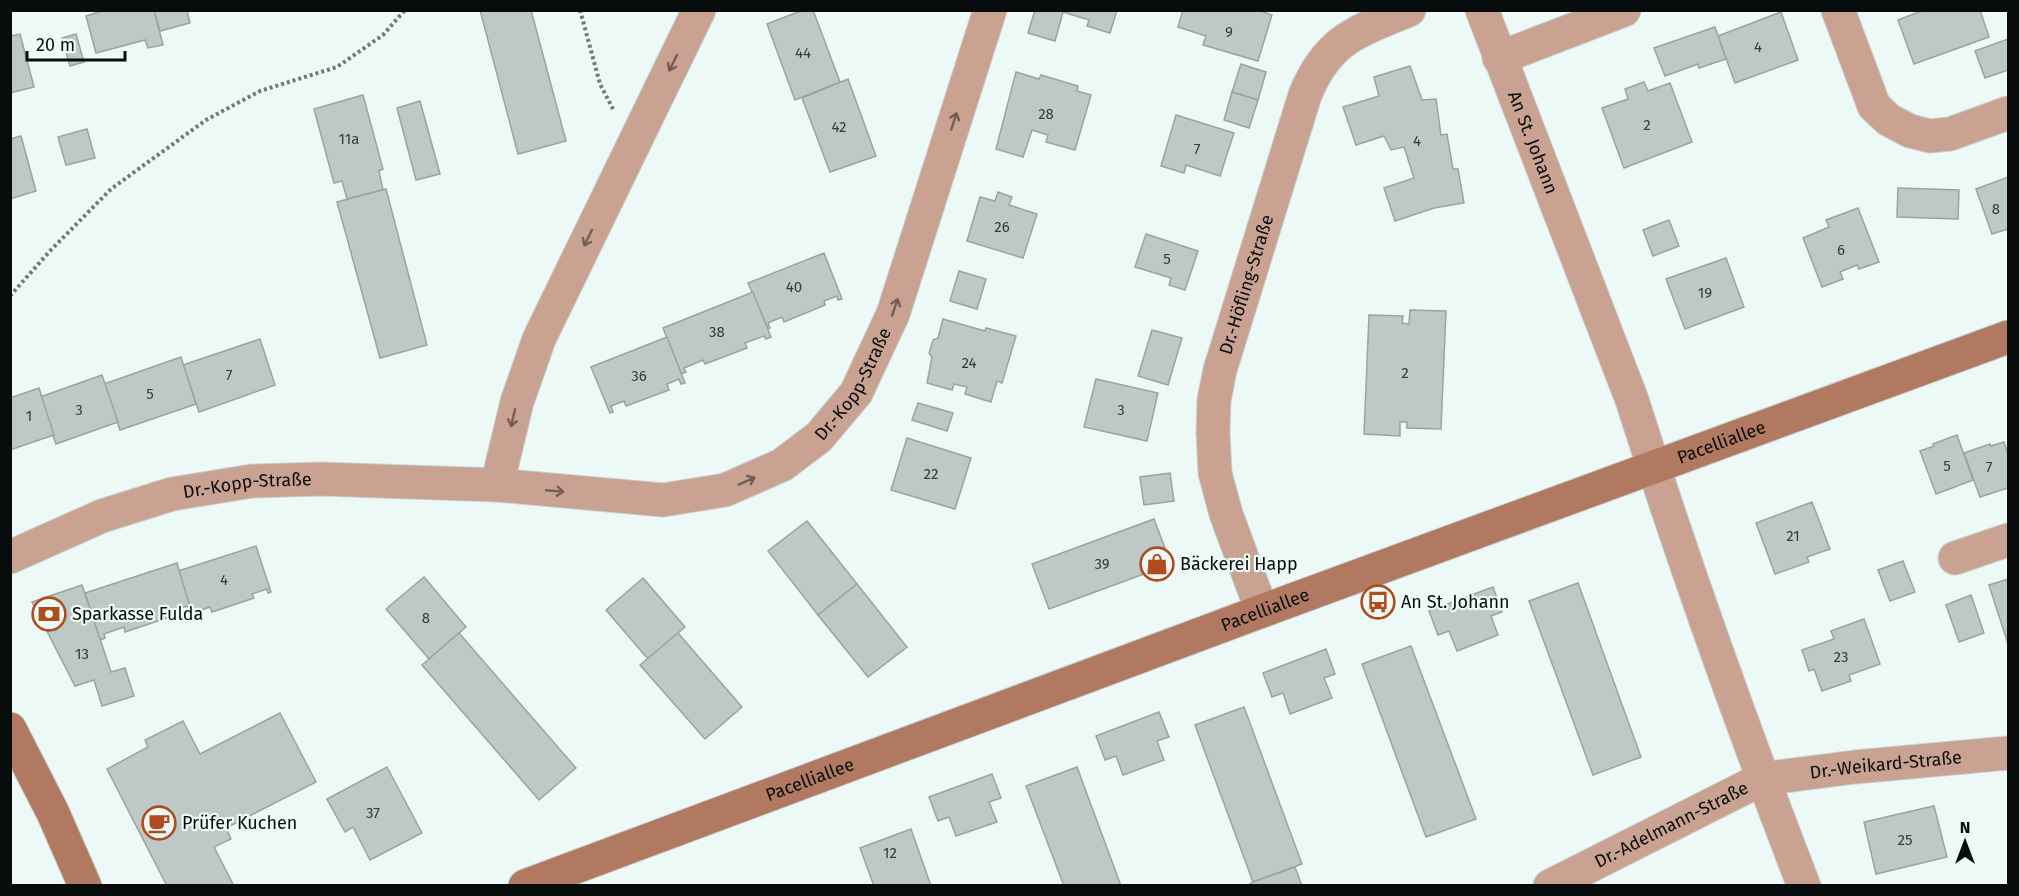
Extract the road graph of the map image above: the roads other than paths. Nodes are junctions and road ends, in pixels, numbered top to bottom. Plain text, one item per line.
1 (699, 10) edge
2 (990, 10) edge
3 (1409, 10) edge
4 (1482, 10) edge
5 (1624, 10) edge
6 (1838, 10) edge
7 (1498, 58) junction
8 (2008, 113) edge
9 (2008, 337) edge
10 (1653, 467) junction
11 (497, 485) junction
12 (2008, 540) edge
13 (10, 557) edge
14 (1955, 558) dead end
15 (1262, 611) junction
16 (10, 729) edge
17 (2008, 753) edge
18 (1762, 779) junction
19 (85, 885) edge
20 (525, 885) edge
21 (1550, 885) edge
22 (1804, 885) edge

1 -> 11 street
11 -> 2 street, Dr.-Kopp-Straße
3 - 15 street, Dr.-Höfling-Straße
4 - 7 street, An St. Johann
5 - 7 street
6 - 8 street
7 - 10 street, An St. Johann
9 - 10 main road, Pacelliallee
10 - 15 main road, Pacelliallee
10 - 18 street, An St. Johann
11 - 13 street, Dr.-Kopp-Straße
12 - 14 street
15 - 20 main road, Pacelliallee
16 - 19 main road
17 - 18 street, Dr.-Weikard-Straße
18 - 21 street, Dr.-Adelmann-Straße
18 - 22 street, An St. Johann

